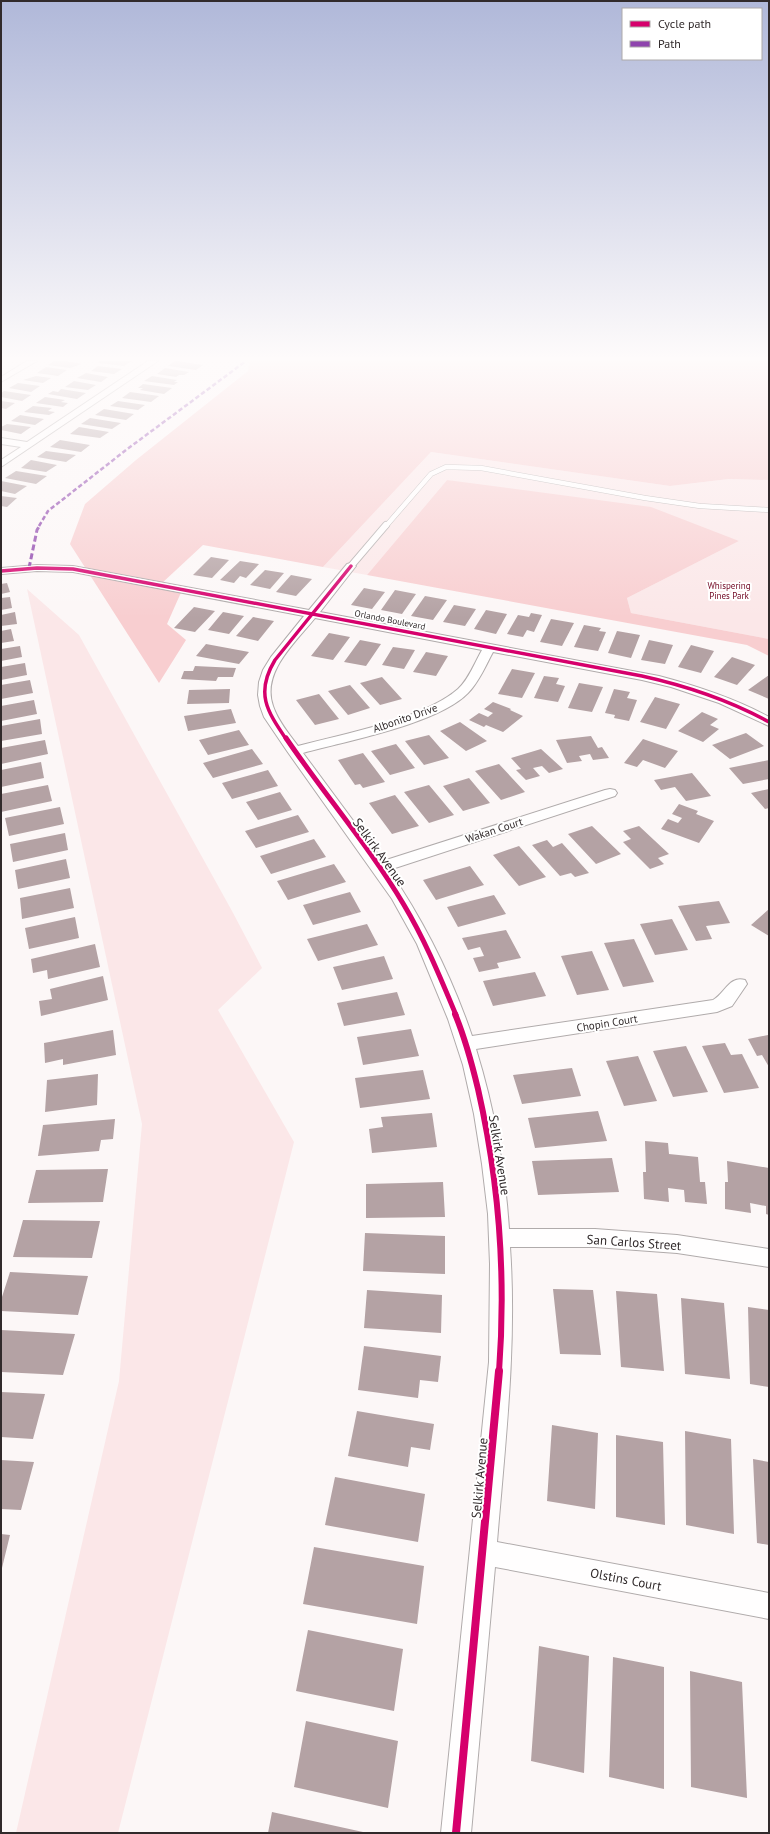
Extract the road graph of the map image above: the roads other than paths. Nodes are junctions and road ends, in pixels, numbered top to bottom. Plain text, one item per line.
1 (26, 447) edge
2 (1, 464) edge
3 (769, 510) edge
4 (351, 566) joint
5 (1, 571) edge
6 (314, 613) junction
7 (490, 647) junction
8 (769, 722) edge
9 (294, 751) junction
10 (610, 793) dead end
11 (378, 868) junction
12 (739, 984) dead end
13 (465, 1044) junction
14 (499, 1238) junction
15 (769, 1258) edge
16 (484, 1552) junction
17 (769, 1606) edge
18 (456, 1833) edge

1 - 2 street
3 - 4 lane
4 - 6 street, Selkirk Avenue
5 - 6 street, Orlando Boulevard
6 - 7 street, Orlando Boulevard
6 - 9 street, Selkirk Avenue
7 - 8 street, Orlando Boulevard
7 - 9 street, Albonito Drive
9 - 11 street, Selkirk Avenue
10 - 11 street, Wakan Court
11 - 13 street, Selkirk Avenue
12 - 13 street, Chopin Court
13 - 14 street, Selkirk Avenue
14 - 15 street, San Carlos Street
14 - 16 street, Selkirk Avenue
16 - 17 street, Olstins Court
16 - 18 street, Selkirk Avenue

